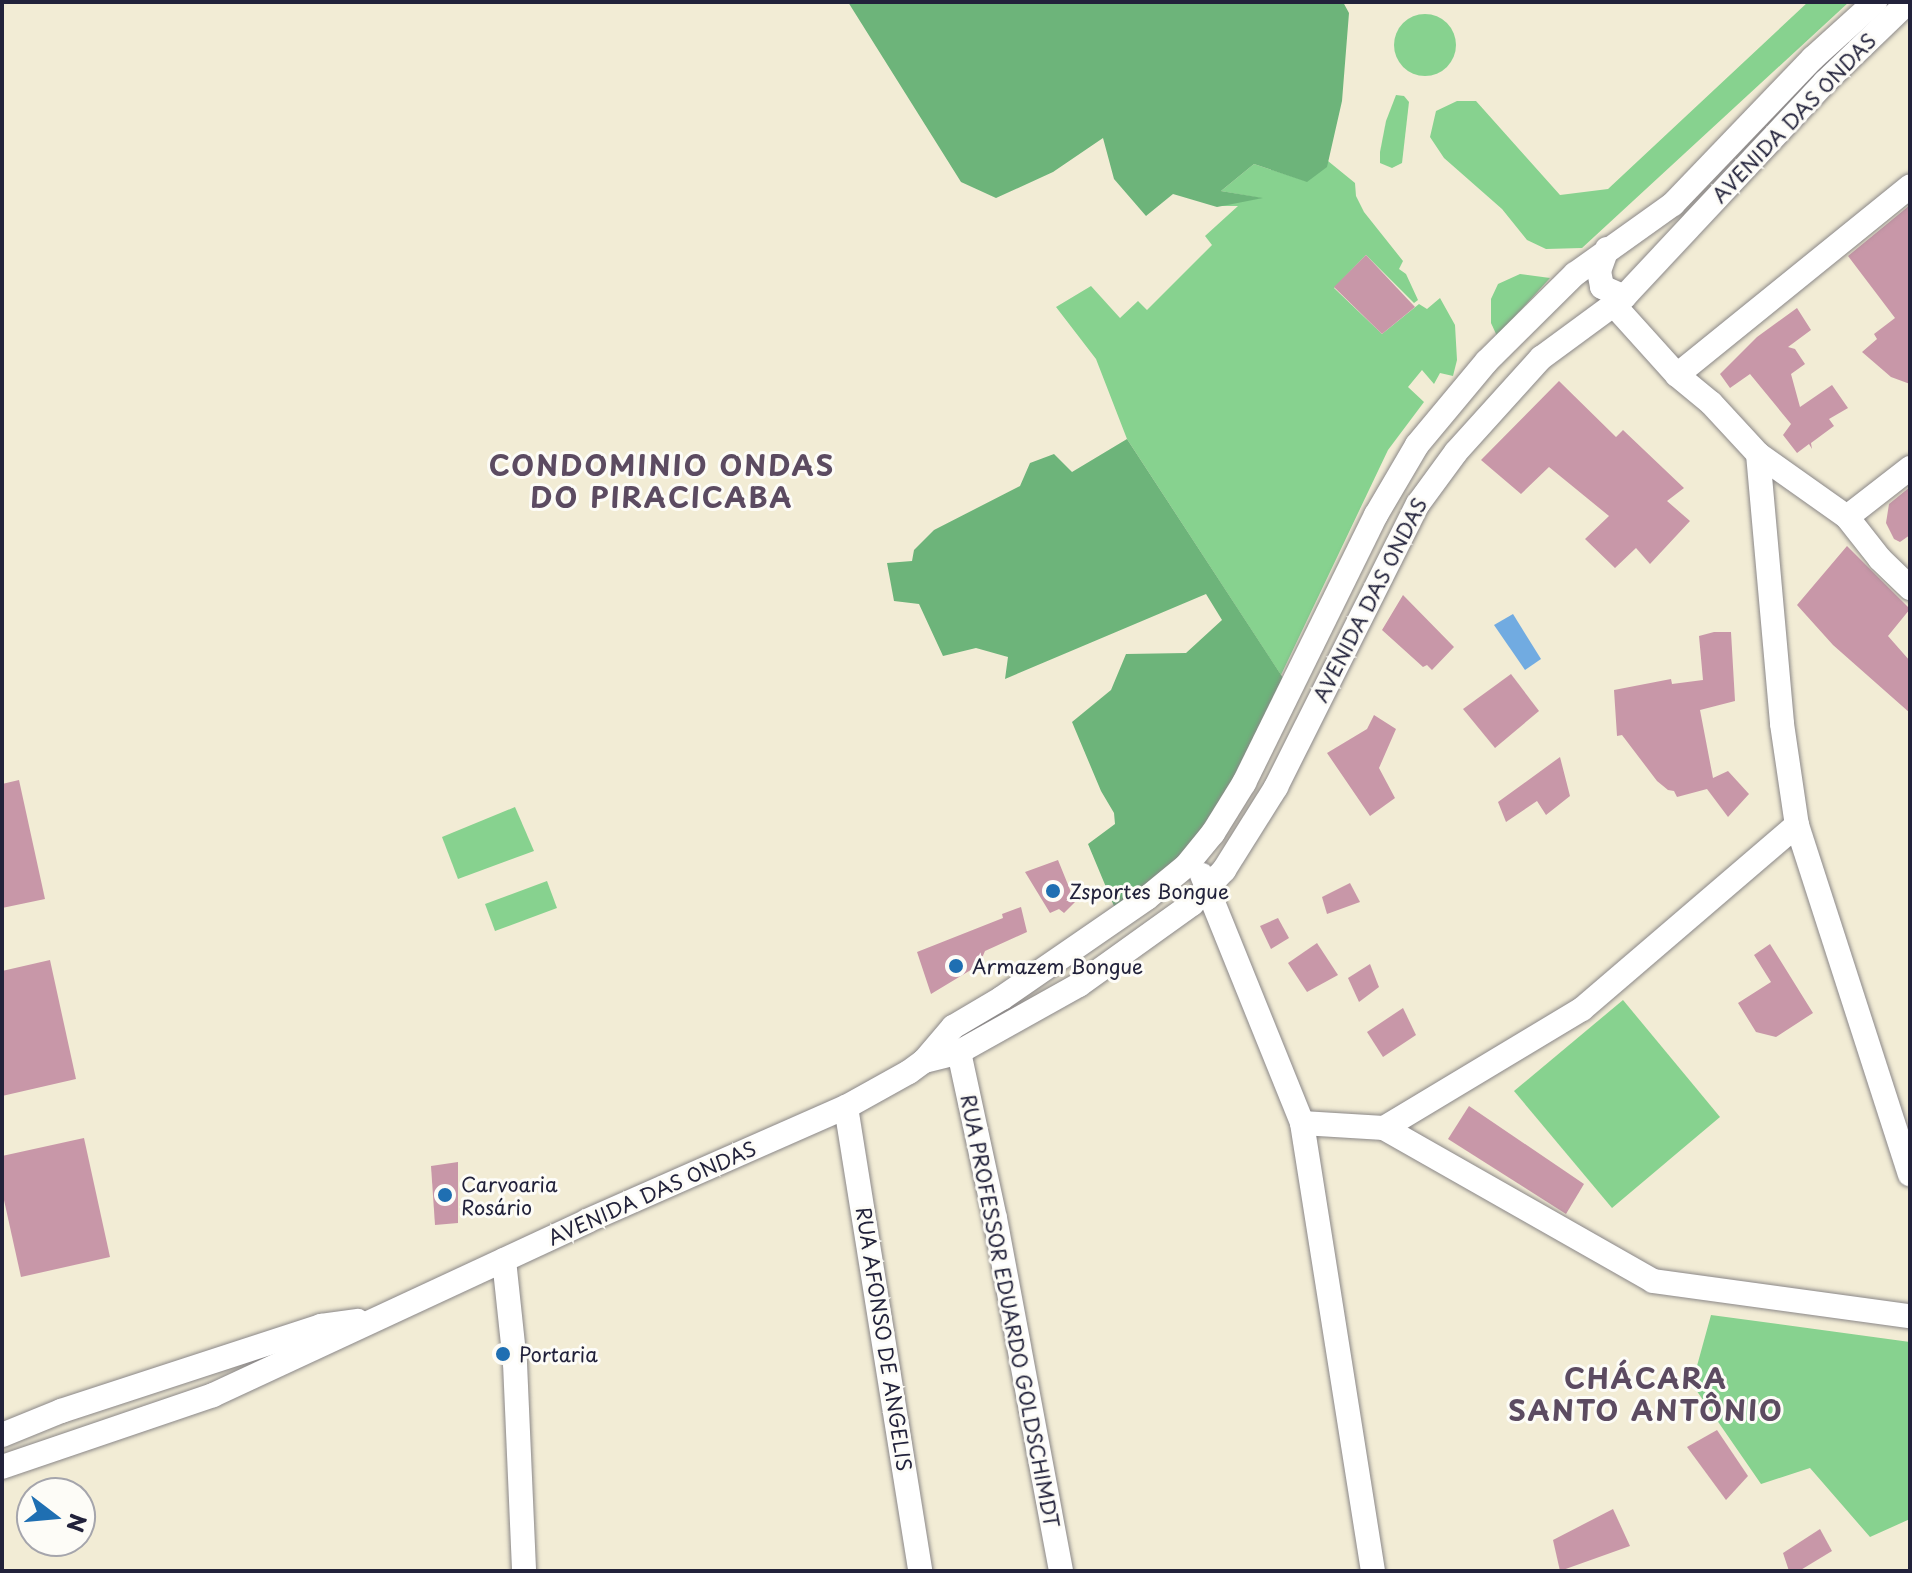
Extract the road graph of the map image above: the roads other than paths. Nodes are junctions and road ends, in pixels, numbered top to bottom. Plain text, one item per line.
1 (1875, 2) edge
2 (1908, 2) edge
3 (1910, 186) edge
4 (1607, 249) junction
5 (1575, 274) junction
6 (1618, 300) junction
7 (1677, 375) junction
8 (1520, 379) junction
9 (1758, 454) junction
10 (1910, 468) edge
11 (1847, 517) junction
12 (1910, 588) edge
13 (1797, 825) junction
14 (1197, 853) junction
15 (1205, 889) junction
16 (1044, 967) junction
17 (1013, 990) junction
18 (1056, 997) junction
19 (1024, 1014) junction
20 (959, 1052) junction
21 (924, 1061) junction
22 (846, 1107) junction
23 (1302, 1123) junction
24 (1384, 1128) junction
25 (1910, 1174) edge
26 (504, 1260) junction
27 (1910, 1316) edge
28 (377, 1321) junction
29 (321, 1326) junction
30 (170, 1375) junction
31 (213, 1395) junction
32 (2, 1435) edge
33 (76, 1440) junction
34 (2, 1467) edge
35 (524, 1571) edge
36 (920, 1571) edge
37 (1061, 1571) edge
38 (1373, 1571) edge

1 - 4 street, AVENIDA DAS ONDAS
2 - 6 street, AVENIDA DAS ONDAS
3 - 7 street
4 - 5 street, AVENIDA DAS ONDAS
4 - 6 street
5 - 8 street
5 - 14 street, AVENIDA DAS ONDAS
6 - 7 street
6 - 8 street, AVENIDA DAS ONDAS
7 - 9 street
8 - 15 street, AVENIDA DAS ONDAS
9 - 11 street
9 - 13 street
10 - 11 street
11 - 12 street
13 - 24 street
13 - 25 street
14 - 15 street
14 - 16 street, AVENIDA DAS ONDAS
15 - 18 street, AVENIDA DAS ONDAS
15 - 23 street
16 - 17 street, AVENIDA DAS ONDAS
16 - 18 street
17 - 19 street
17 - 21 street, AVENIDA DAS ONDAS
18 - 19 street, AVENIDA DAS ONDAS
19 - 20 street, AVENIDA DAS ONDAS
20 - 21 street, AVENIDA DAS ONDAS
20 - 37 street, RUA PROFESSOR EDUARDO GOLDSCHIMDT
21 - 22 street, AVENIDA DAS ONDAS
22 - 26 street, AVENIDA DAS ONDAS
22 - 36 street, RUA AFONSO DE ANGELIS
23 - 24 street
23 - 38 street
24 - 27 street
26 - 28 street, AVENIDA DAS ONDAS
26 - 35 street
28 - 29 street, AVENIDA DAS ONDAS
28 - 31 street, AVENIDA DAS ONDAS
29 - 30 street, AVENIDA DAS ONDAS
29 - 31 street
30 - 32 street, AVENIDA DAS ONDAS
30 - 33 street
31 - 33 street, AVENIDA DAS ONDAS
33 - 34 street, AVENIDA DAS ONDAS

